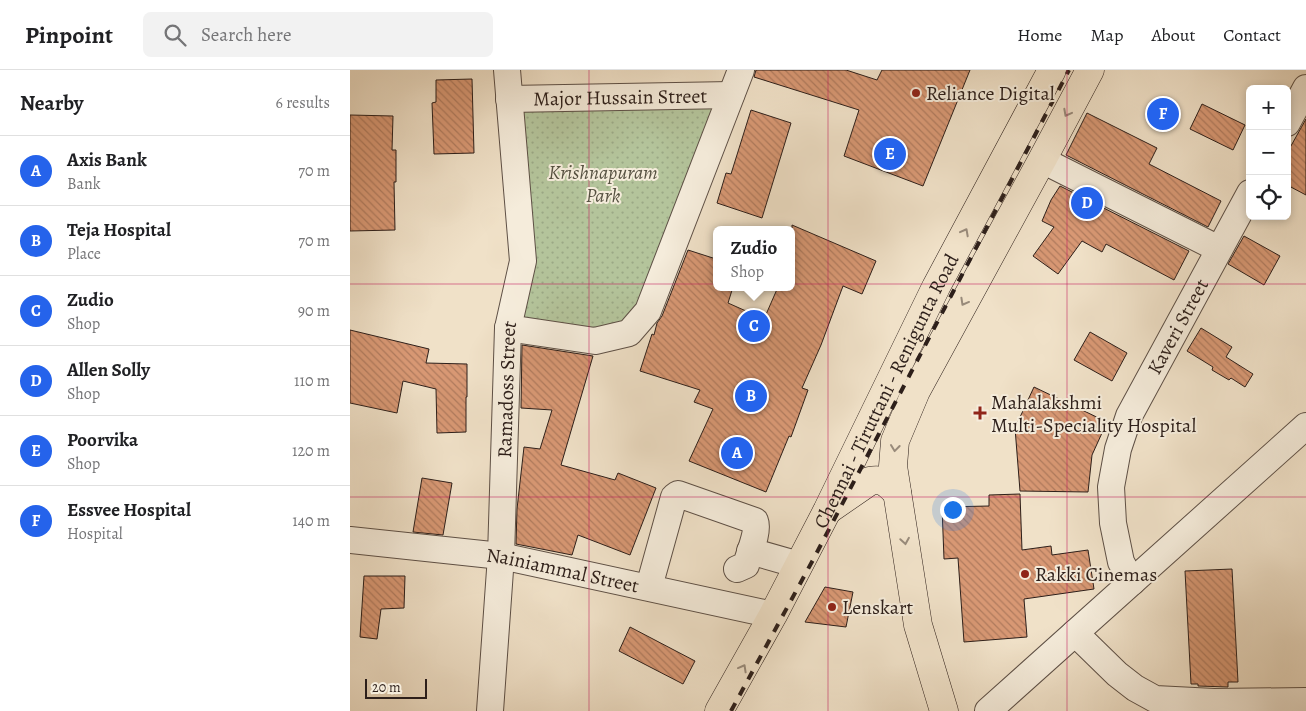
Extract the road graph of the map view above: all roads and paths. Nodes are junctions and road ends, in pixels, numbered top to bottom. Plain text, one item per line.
1 (507, 70) edge
2 (740, 70) edge
3 (1052, 70) edge
4 (1090, 70) edge
5 (1306, 88) edge
6 (731, 95) junction
7 (509, 98) junction
8 (1291, 116) edge
9 (1042, 160) junction
10 (1246, 200) edge
11 (1219, 249) junction
12 (508, 328) junction
13 (1302, 436) edge
14 (897, 493) junction
15 (827, 511) junction
16 (350, 540) edge
17 (501, 556) junction
18 (799, 565) junction
19 (1132, 582) junction
20 (649, 587) junction
21 (773, 615) junction
22 (1074, 633) junction
23 (1306, 701) edge
24 (490, 711) edge
25 (719, 711) edge
26 (944, 711) edge
27 (988, 711) edge

1 - 7 street, Ramadoss Street
2 - 6 street
15 -> 3 highway, Chennai - Tiruttani - Renigunta Road
4 -> 9 highway, Chennai - Tiruttani - Renigunta Road
5 - 8 street
6 - 7 street, Major Hussain Street
6 - 12 street
7 - 12 street, Ramadoss Street
9 - 11 street
9 -> 14 highway, Chennai - Tiruttani - Renigunta Road
10 - 11 street, Kaveri Street
11 - 19 street, Kaveri Street
12 - 17 street, Ramadoss Street
13 - 19 street
14 - 15 highway
14 -> 26 highway, Chennai - Tiruttani - Renigunta Road
15 - 18 highway, Chennai - Tiruttani - Renigunta Road
16 - 17 street, Nainiammal Street
17 - 20 street, Nainiammal Street
17 - 24 street, Ramadoss Street
18 - 20 street
18 - 21 highway, Chennai - Tiruttani - Renigunta Road
19 - 22 street
20 - 21 street, Nainiammal Street
25 -> 21 highway, Chennai - Tiruttani - Renigunta Road
22 - 23 street
22 - 27 street

